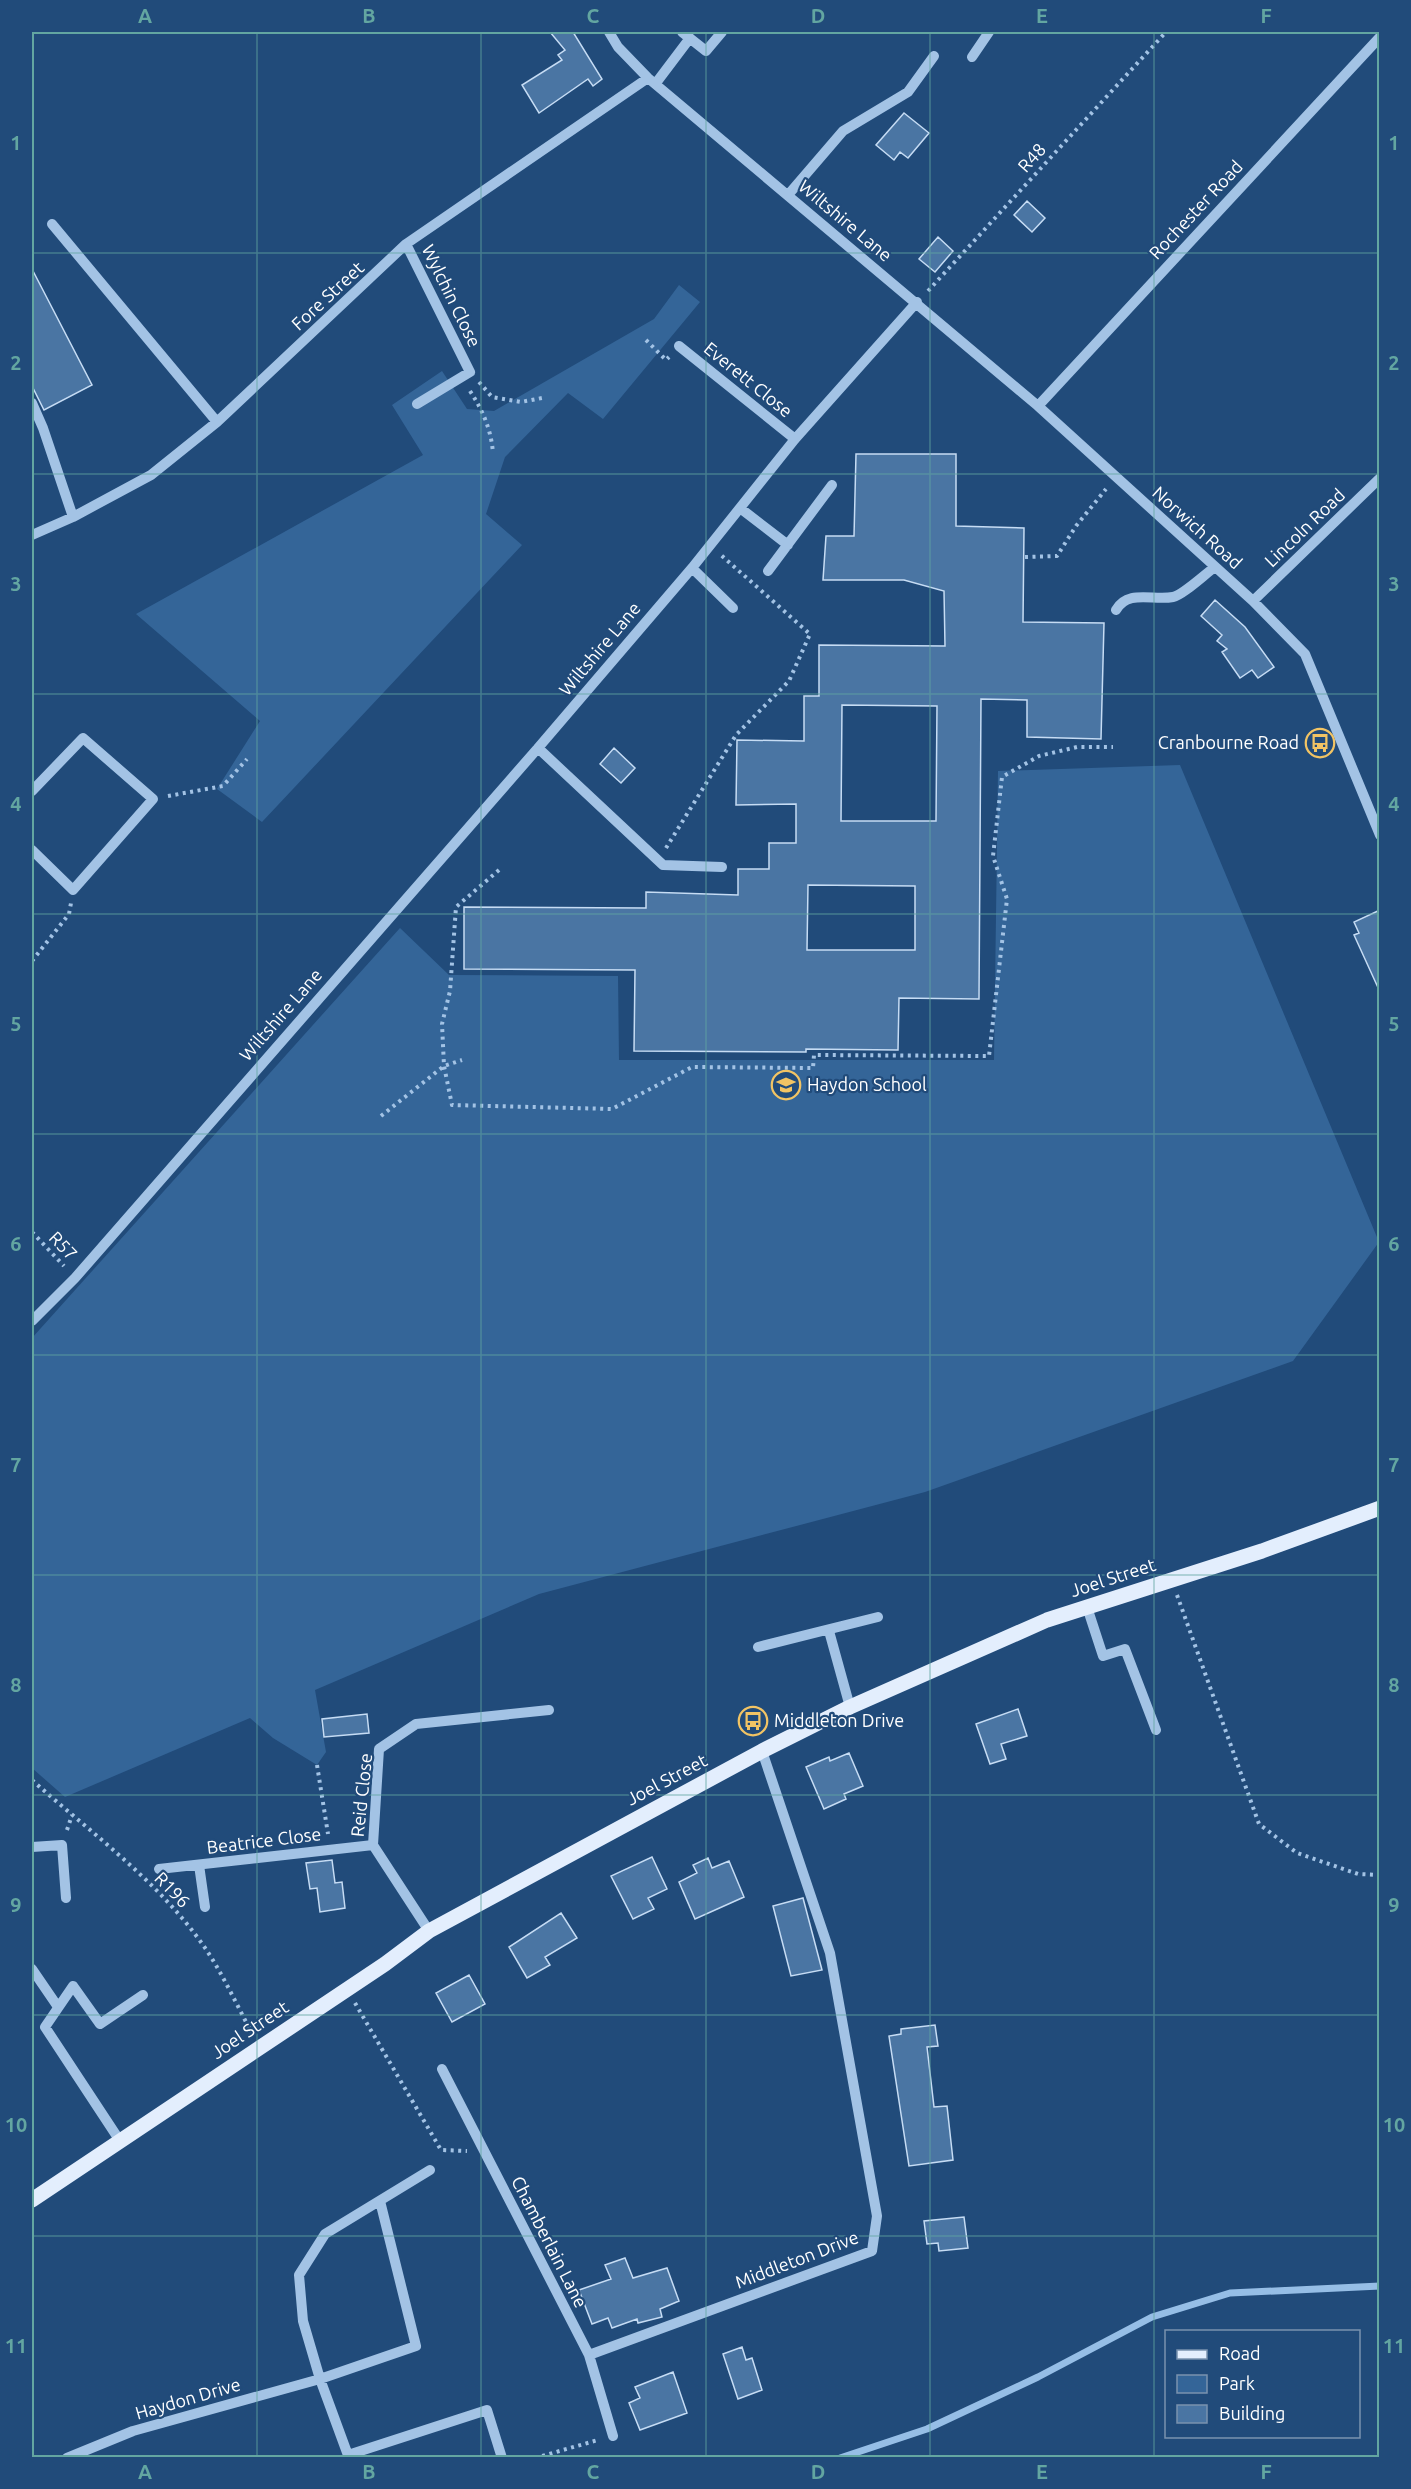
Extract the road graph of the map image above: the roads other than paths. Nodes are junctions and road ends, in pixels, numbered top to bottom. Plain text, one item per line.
1 (609, 32) edge
2 (722, 32) edge
3 (989, 32) edge
4 (686, 35) edge
5 (1380, 37) edge
6 (934, 56) dead end
7 (972, 57) dead end
8 (652, 81) junction
9 (788, 195) junction
10 (52, 224) dead end
11 (406, 244) junction
12 (917, 302) junction
13 (679, 346) dead end
14 (32, 403) edge
15 (417, 404) dead end
16 (1038, 406) junction
17 (217, 422) junction
18 (795, 439) junction
19 (1380, 478) edge
20 (832, 485) dead end
21 (740, 508) junction
22 (73, 517) junction
23 (32, 535) edge
24 (788, 545) junction
25 (693, 567) junction
26 (1215, 567) junction
27 (768, 570) dead end
28 (1253, 602) junction
29 (733, 608) dead end
30 (1116, 610) dead end
31 (538, 748) junction
32 (32, 791) edge
33 (1376, 816) edge
34 (1380, 835) edge
35 (32, 850) edge
36 (722, 867) dead end
37 (32, 1321) edge
38 (1380, 1508) edge
39 (1087, 1607) junction
40 (878, 1617) dead end
41 (829, 1631) junction
42 (758, 1647) dead end
43 (850, 1707) junction
44 (549, 1710) dead end
45 (1156, 1730) dead end
46 (762, 1751) junction
47 (373, 1845) junction
48 (32, 1847) edge
49 (199, 1865) junction
50 (159, 1869) dead end
51 (66, 1898) dead end
52 (205, 1907) dead end
53 (429, 1931) junction
54 (32, 1969) edge
55 (143, 1995) dead end
56 (58, 2007) junction
57 (442, 2069) dead end
58 (120, 2141) junction
59 (430, 2170) dead end
60 (32, 2200) edge
61 (380, 2201) junction
62 (588, 2355) junction
63 (320, 2379) junction
64 (613, 2436) road end
65 (348, 2456) edge
66 (67, 2457) edge
67 (502, 2457) edge

1 - 8 street, Wiltshire Lane
2 - 4 street
3 - 7 street
4 - 8 street, Fore Street
5 - 16 street, Rochester Road
6 - 9 street
8 - 9 street, Wiltshire Lane
8 - 11 street, Fore Street
9 - 12 street, Wiltshire Lane
10 - 17 street
11 - 15 street, Wylchin Close
11 - 17 street, Fore Street
12 - 16 street, Norwich Road
12 - 18 street, Wiltshire Lane
13 - 18 street, Everett Close
14 - 22 street
16 - 26 street, Norwich Road
17 - 22 street, Fore Street
18 - 21 street, Wiltshire Lane
19 - 28 street, Lincoln Road
20 - 24 street
21 - 24 street
21 - 25 street, Wiltshire Lane
22 - 23 street, Fore Street
24 - 27 street
25 - 29 street
25 - 31 street, Wiltshire Lane
26 - 28 street, Norwich Road
26 - 30 street
28 - 33 street, Norwich Road
31 - 36 street
31 - 37 street, Wiltshire Lane
32 - 35 street
33 - 34 street, Norwich Road
38 - 39 main road, Joel Street
39 - 43 main road, Joel Street
39 - 45 street
40 - 41 street
41 - 42 street
41 - 43 street
43 - 46 main road, Joel Street
44 - 47 street, Reid Close
46 - 53 main road, Joel Street
46 - 62 street, Middleton Drive
47 - 49 street, Beatrice Close
47 - 53 street, Reid Close
48 - 51 street
49 - 50 street, Beatrice Close
49 - 52 street
53 - 58 main road, Joel Street
54 - 56 street
55 - 56 street
56 - 58 street
57 - 62 street, Chamberlain Lane
58 - 60 main road, Joel Street
59 - 61 street
61 - 63 street
61 - 63 street, Haydon Drive
62 - 64 street, Chamberlain Lane
63 - 65 street
63 - 66 street, Haydon Drive
65 - 67 street

